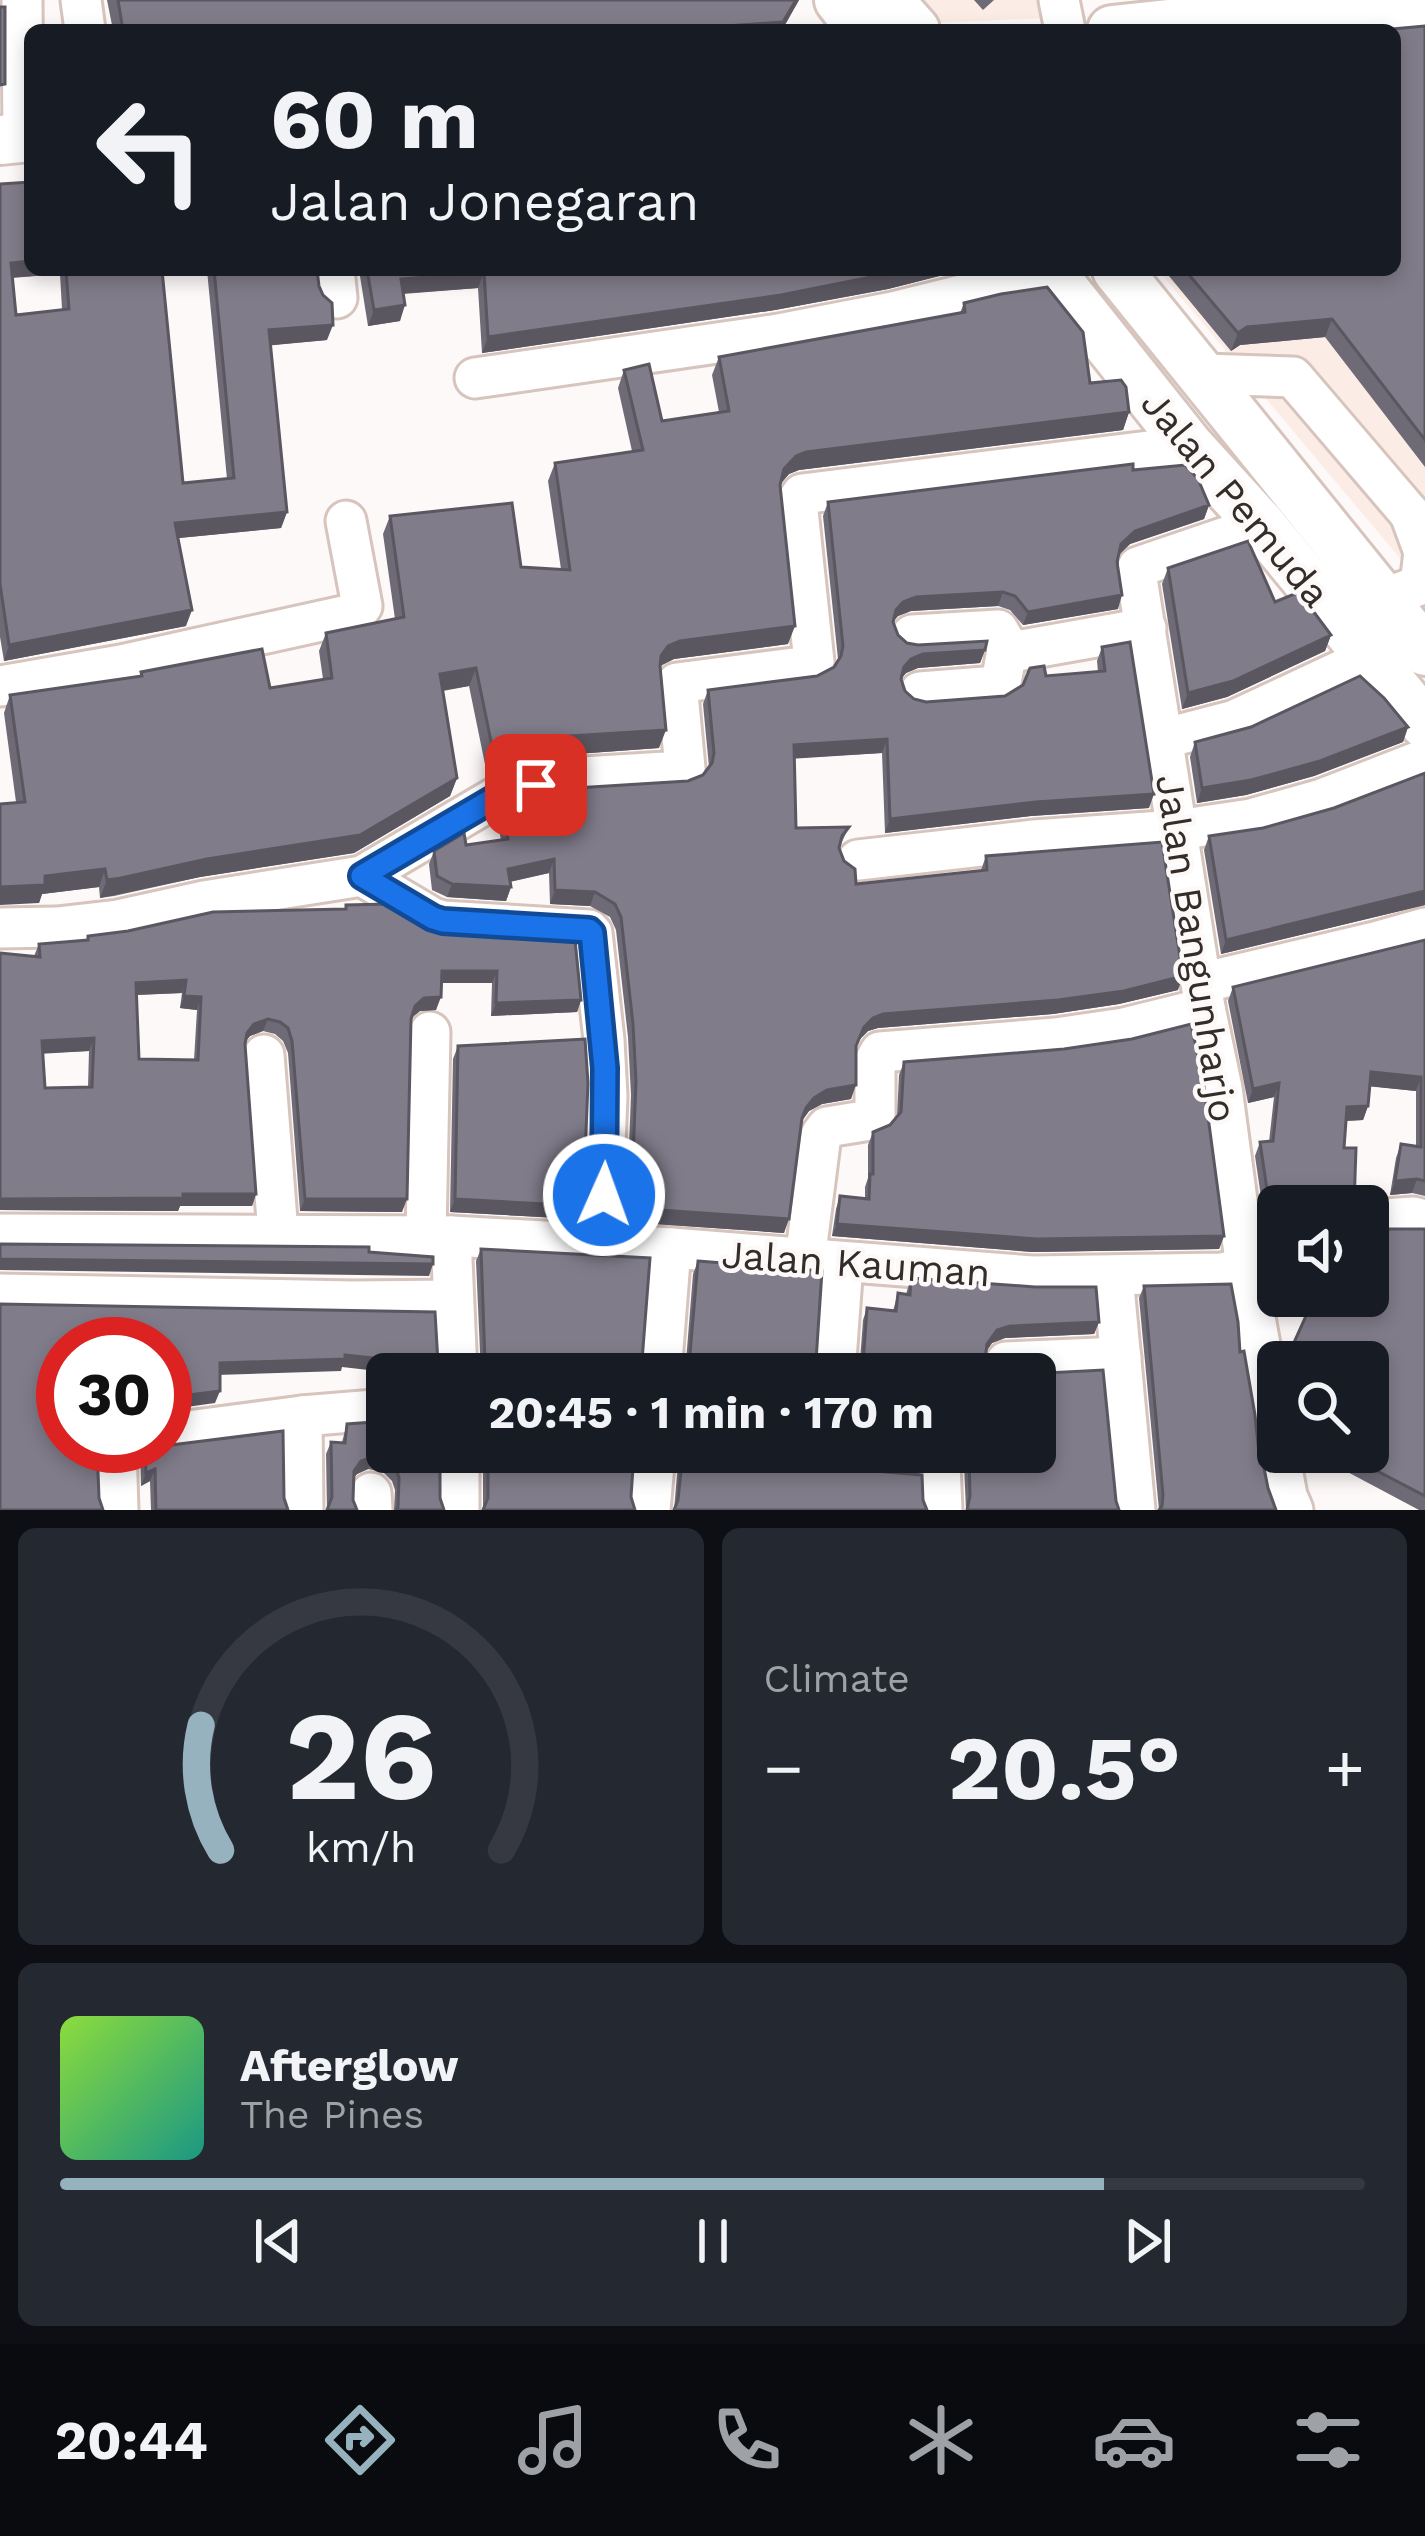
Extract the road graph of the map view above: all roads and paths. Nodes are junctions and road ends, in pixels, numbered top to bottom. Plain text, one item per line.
1 (22, 0) edge
2 (1425, 5) edge
3 (1263, 7) edge
4 (1151, 24) edge
5 (18, 138) edge
6 (1034, 276) edge
7 (1053, 276) edge
8 (1122, 276) edge
9 (1204, 374) junction
10 (475, 378) dead end
11 (1190, 446) junction
12 (346, 521) dead end
13 (1417, 521) edge
14 (1261, 525) junction
15 (1404, 624) edge
16 (1146, 628) junction
17 (912, 635) dead end
18 (1011, 652) junction
19 (0, 686) edge
20 (920, 692) dead end
21 (1425, 724) edge
22 (1162, 739) junction
23 (1425, 759) edge
24 (1177, 830) junction
25 (858, 860) dead end
26 (362, 876) junction
27 (0, 928) edge
28 (1425, 928) edge
29 (1203, 996) junction
30 (430, 1032) dead end
31 (264, 1055) dead end
32 (1389, 1219) edge
33 (1425, 1220) edge
34 (278, 1233) junction
35 (0, 1234) edge
36 (180, 1234) junction
37 (438, 1236) junction
38 (601, 1244) junction
39 (670, 1248) junction
40 (824, 1261) junction
41 (1114, 1276) junction
42 (1257, 1278) edge
43 (0, 1294) edge
44 (180, 1298) junction
45 (453, 1300) junction
46 (456, 1353) edge
47 (662, 1353) edge
48 (833, 1353) edge
49 (1120, 1357) junction
50 (1056, 1360) edge
51 (366, 1411) edge
52 (302, 1416) junction
53 (192, 1431) edge
54 (117, 1473) edge
55 (459, 1473) edge
56 (653, 1473) edge
57 (951, 1473) edge
58 (1283, 1473) edge
59 (118, 1510) edge
60 (303, 1510) edge
61 (459, 1510) edge
62 (650, 1510) edge
63 (942, 1510) edge
64 (1135, 1510) edge
65 (1293, 1510) edge

1 - 5 street
2 - 3 main road
3 - 4 main road
6 - 10 street
7 - 11 main road, Jalan Pemuda
8 - 9 main road, Jalan Pemuda
9 - 13 street
9 - 15 main road, Jalan Pemuda
11 - 14 main road, Jalan Pemuda
11 - 26 street
12 - 19 street
13 - 15 street
14 - 15 main road, Jalan Pemuda
14 - 16 street, Jalan Bangunharjo
15 - 21 main road, Jalan Pemuda
15 - 22 street
16 - 18 street
16 - 22 street, Jalan Bangunharjo
17 - 18 street
18 - 20 street
22 - 24 street, Jalan Bangunharjo
23 - 24 street
24 - 25 street
24 - 29 street, Jalan Bangunharjo
26 - 27 street
26 - 38 street
28 - 29 street
29 - 40 street
29 - 42 street, Jalan Bangunharjo
30 - 37 street
31 - 34 street
32 - 33 street
34 - 36 street, Jalan Kauman
34 - 37 street, Jalan Kauman
35 - 36 street, Jalan Kauman
36 - 44 street
37 - 38 street, Jalan Kauman
37 - 45 street
38 - 39 street, Jalan Kauman
39 - 40 street, Jalan Kauman
39 - 47 street
40 - 41 street, Jalan Kauman
40 - 48 street
41 - 42 street, Jalan Kauman
41 - 49 street
43 - 44 street
44 - 45 street
45 - 46 street
49 - 50 street
49 - 64 street
51 - 52 street
52 - 53 street
52 - 60 street
54 - 59 street
55 - 61 street
56 - 62 street
57 - 63 street
58 - 65 street

